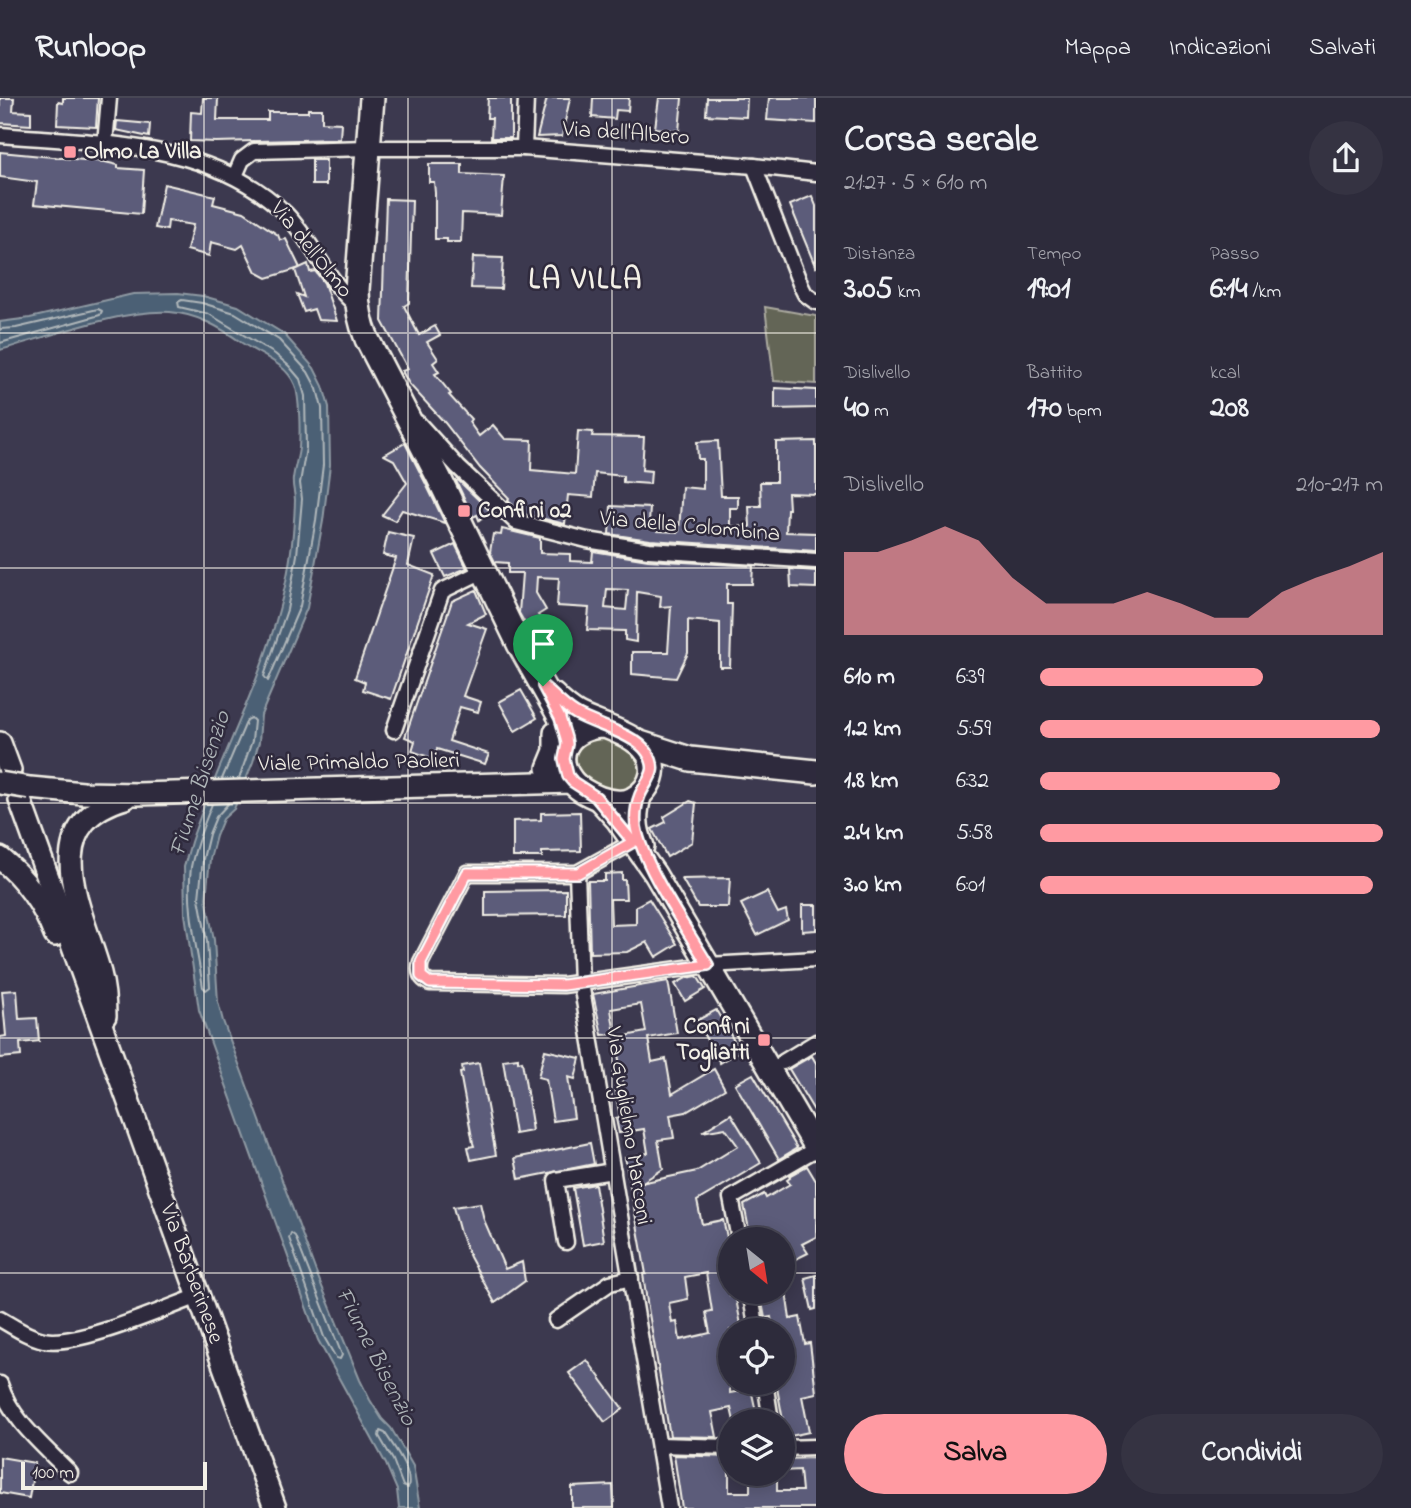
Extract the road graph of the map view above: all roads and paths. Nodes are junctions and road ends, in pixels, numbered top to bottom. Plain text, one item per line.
1 (109, 98) edge
2 (372, 98) edge
3 (526, 98) edge
4 (0, 135) edge
5 (105, 144) junction
6 (369, 148) junction
7 (524, 148) junction
8 (754, 166) junction
9 (816, 173) edge
10 (235, 176) junction
11 (816, 302) edge
12 (357, 306) junction
13 (449, 473) junction
14 (816, 561) edge
15 (483, 571) junction
16 (545, 691) junction
17 (603, 726) junction
18 (394, 730) dead end
19 (637, 742) junction
20 (0, 743) edge
21 (560, 754) junction
22 (690, 759) junction
23 (816, 772) edge
24 (5, 777) edge
25 (573, 782) junction
26 (510, 785) junction
27 (646, 787) junction
28 (25, 794) junction
29 (145, 794) junction
30 (596, 797) junction
31 (617, 820) junction
32 (633, 842) junction
33 (0, 858) edge
34 (578, 873) junction
35 (655, 874) junction
36 (816, 959) edge
37 (708, 965) junction
38 (581, 983) junction
39 (106, 1040) junction
40 (816, 1042) edge
41 (783, 1062) dead end
42 (816, 1149) edge
43 (613, 1171) junction
44 (737, 1227) edge
45 (566, 1242) dead end
46 (631, 1278) junction
47 (199, 1296) junction
48 (0, 1319) edge
49 (556, 1320) dead end
50 (0, 1384) edge
51 (659, 1445) junction
52 (718, 1447) edge
53 (816, 1447) edge
54 (795, 1448) edge
55 (70, 1473) dead end
56 (275, 1508) edge
57 (669, 1508) edge

1 - 5 street
2 - 6 main road
3 - 7 street
4 - 5 street, Via dell'Olmo
5 - 10 street, Via dell'Olmo
6 - 7 street, Via dell'Albero
6 - 10 street, Via dell'Albero
6 - 12 main road
7 - 8 street, Via dell'Albero
8 - 9 street, Via dell'Albero
8 - 11 street
10 - 12 street, Via dell'Olmo
12 - 13 main road, Via dell'Olmo
13 - 14 street, Via della Colombina
13 - 15 main road, Via dell'Olmo
15 - 16 main road, Via dell'Olmo
15 - 18 street
16 - 17 main road
16 - 21 main road, Via dell'Olmo
17 - 19 main road
17 - 21 main road
19 - 22 main road
19 - 27 main road
20 - 24 main road
21 - 25 main road
21 - 26 main road, Viale Primaldo Paolieri
22 - 23 main road
22 - 27 main road
24 - 28 main road, Viale Primaldo Paolieri, bridge
25 - 26 main road, Viale Primaldo Paolieri
25 - 30 main road
26 - 29 main road, Viale Primaldo Paolieri
26 - 31 main road
27 - 30 main road
27 - 35 main road
28 - 29 main road, Viale Primaldo Paolieri
28 - 39 main road
29 - 39 main road
30 - 31 main road
31 - 32 main road
32 - 34 street
32 - 35 main road
33 - 39 main road
34 - 38 street, Via Guglielmo Marconi
34 - 38 street
35 - 37 main road
36 - 37 street
37 - 38 street
37 - 42 main road
38 - 43 street, Via Guglielmo Marconi
39 - 47 main road, Via Barberinese
40 - 41 street
42 - 44 street
43 - 45 street
43 - 46 street, Via Guglielmo Marconi
46 - 49 street
46 - 51 street, Via Guglielmo Marconi
47 - 48 street
47 - 56 main road, Via Barberinese
50 - 55 street
51 - 52 street
51 - 57 street, Via Guglielmo Marconi
53 - 54 street

